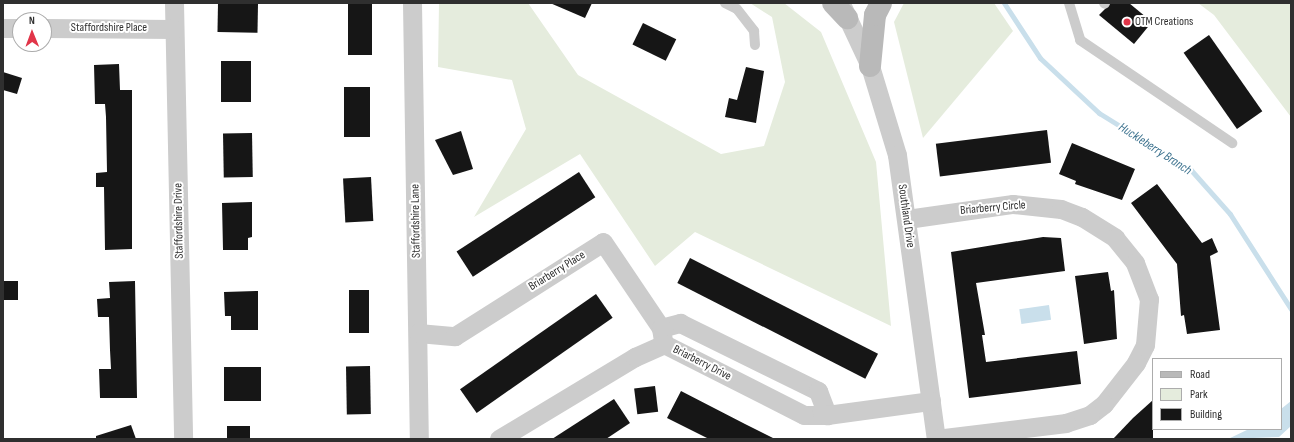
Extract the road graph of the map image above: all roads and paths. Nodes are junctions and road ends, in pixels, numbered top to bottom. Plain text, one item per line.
1 (174, 3) edge
2 (412, 3) edge
3 (725, 3) edge
4 (881, 3) edge
5 (1069, 3) edge
6 (840, 8) edge
7 (52, 28) edge
8 (174, 29) junction
9 (755, 45) dead end
10 (870, 66) junction
11 (1232, 143) dead end
12 (907, 219) junction
13 (418, 333) junction
14 (662, 336) junction
15 (931, 401) junction
16 (827, 415) junction
17 (183, 439) edge
18 (419, 439) edge
19 (499, 439) edge
20 (936, 439) edge

1 - 8 street, Staffordshire Drive
2 - 13 street, Staffordshire Lane
3 - 9 lane
4 - 10 street
5 - 11 lane
6 - 10 street, Southland Drive
7 - 8 street, Staffordshire Place
8 - 17 street, Staffordshire Drive
10 - 12 street, Southland Drive
12 - 15 street, Southland Drive
12 - 20 street, Briarberry Circle
13 - 14 street, Briarberry Place
13 - 18 street, Staffordshire Lane
14 - 16 street, Briarberry Drive
14 - 16 street, Briarberry Drive
14 - 19 street
15 - 16 street, Briarberry Drive
15 - 20 street, Southland Drive

